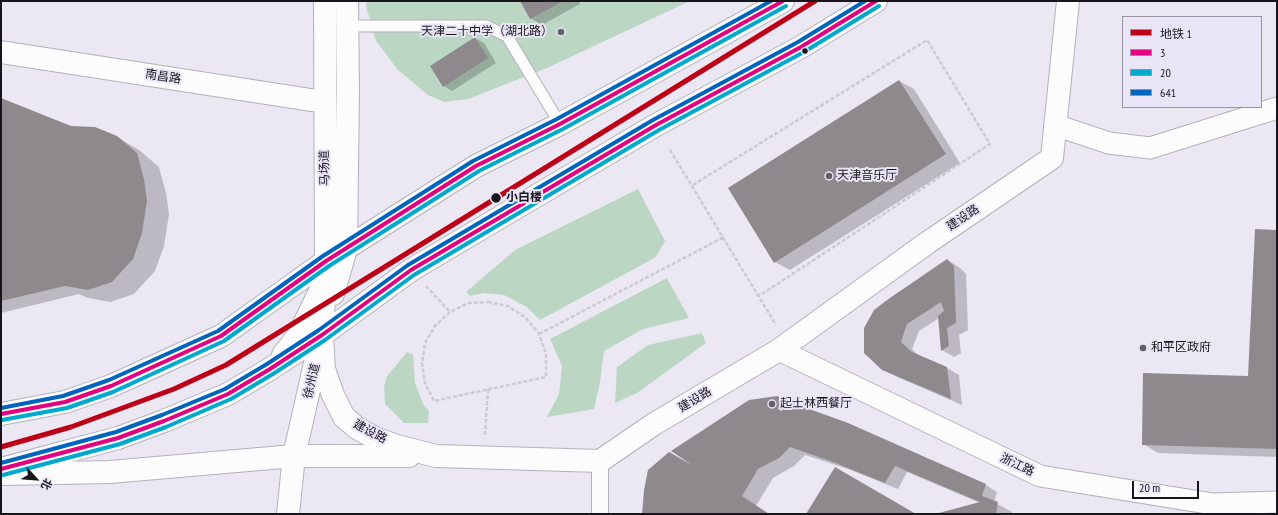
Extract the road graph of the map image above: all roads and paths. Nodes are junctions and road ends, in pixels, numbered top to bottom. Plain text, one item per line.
1 (324, 1) edge
2 (347, 1) edge
3 (876, 1) edge
4 (1068, 1) edge
5 (775, 3) edge
6 (347, 26) junction
7 (1, 52) edge
8 (324, 102) junction
9 (1277, 108) edge
10 (560, 124) junction
11 (1055, 125) junction
12 (670, 150) dead end
13 (692, 185) junction
14 (724, 237) junction
15 (333, 262) junction
16 (411, 270) junction
17 (759, 296) junction
18 (450, 312) junction
19 (539, 334) junction
20 (322, 335) junction
21 (783, 347) junction
22 (270, 369) junction
23 (488, 389) junction
24 (1, 414) edge
25 (294, 456) junction
26 (436, 456) junction
27 (483, 458) junction
28 (600, 461) junction
29 (1, 469) edge
30 (1, 474) edge
31 (1277, 502) edge
32 (288, 514) edge
33 (600, 514) edge

1 - 8 street, 马场道
2 - 6 street, 马场道
3 - 16 street
4 - 11 street, 建设路
5 - 10 street
6 - 10 lane
6 - 15 street, 马场道
7 - 8 street, 南昌路
8 - 15 street, 马场道
9 - 11 street
10 - 15 street
11 - 21 street, 建设路
12 - 13 path
13 - 14 path
13 - 17 path
14 - 17 path
14 - 19 path
15 - 20 street, 徐州道
15 - 20 street, 马场道
15 - 22 street
15 - 24 street
16 - 18 path
16 - 20 street
17 - 21 path
18 - 19 path
18 - 23 path
19 - 23 path
20 - 22 street
20 - 25 street, 徐州道
20 - 26 street, 建设路
21 - 28 street, 建设路
21 - 31 street, 浙江路
22 - 29 street
23 - 27 path
25 - 26 street
25 - 30 street
25 - 32 street, 徐州道
26 - 27 street, 建设路
27 - 28 street, 建设路
28 - 33 street

